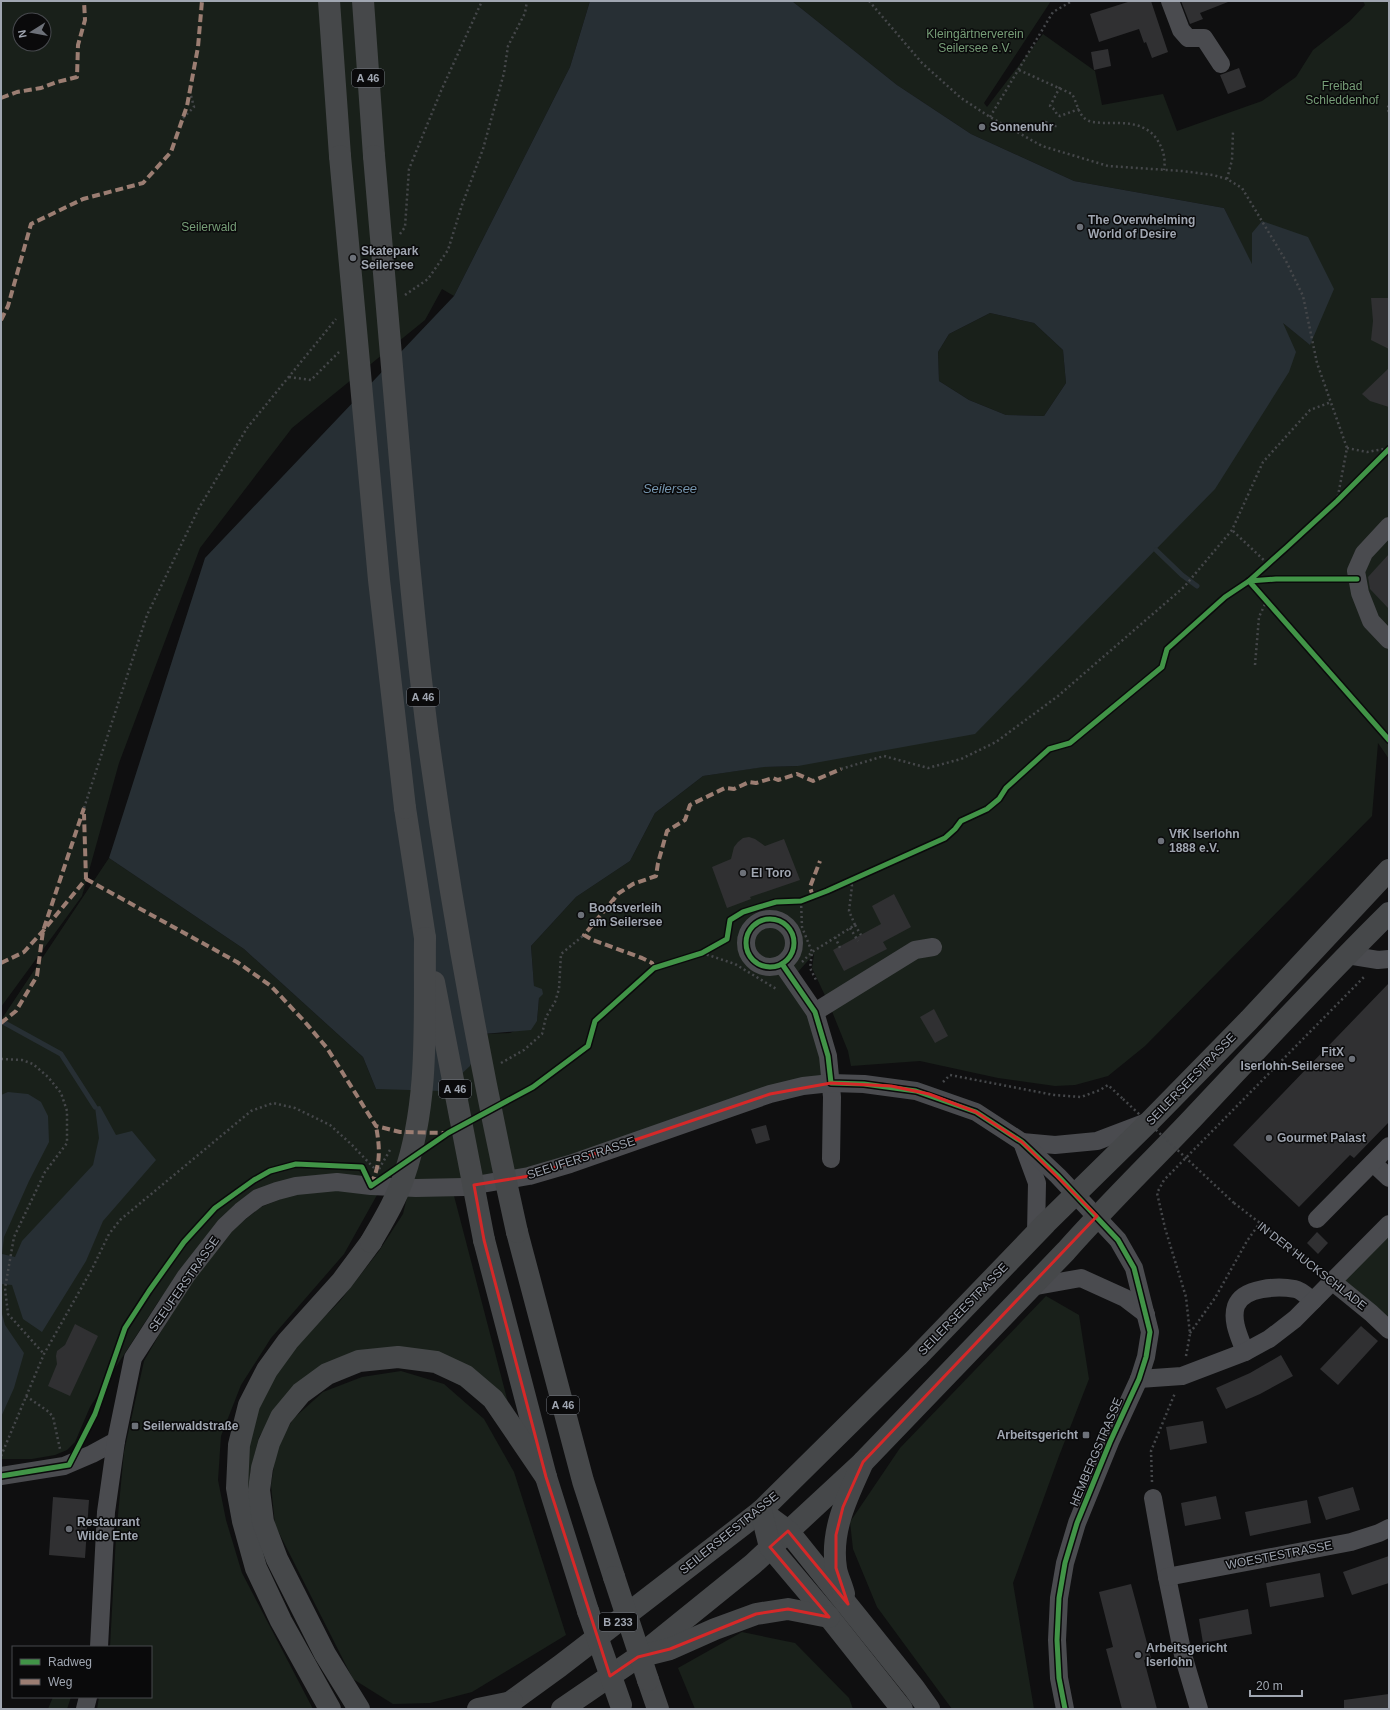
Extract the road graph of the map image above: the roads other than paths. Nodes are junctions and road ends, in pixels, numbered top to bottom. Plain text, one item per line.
1 (329, 1) edge
2 (363, 1) edge
3 (1170, 1) edge
4 (1221, 64) dead end
5 (1389, 526) edge
6 (1389, 640) edge
7 (1389, 870) edge
8 (1389, 913) edge
9 (425, 938) junction
10 (933, 947) dead end
11 (1347, 955) junction
12 (1384, 959) edge
13 (786, 969) road end
14 (821, 1008) junction
15 (831, 1083) junction
16 (1150, 1121) junction
17 (1022, 1142) junction
18 (1389, 1146) edge
19 (831, 1159) dead end
20 (1373, 1163) junction
21 (1389, 1178) edge
22 (1076, 1194) junction
23 (1097, 1216) junction
24 (1317, 1219) dead end
25 (1389, 1224) edge
26 (1036, 1233) junction
27 (1333, 1282) junction
28 (1031, 1287) junction
29 (1313, 1301) junction
30 (1146, 1314) junction
31 (1389, 1330) edge
32 (1245, 1352) junction
33 (1139, 1379) junction
34 (116, 1441) junction
35 (863, 1462) junction
36 (1, 1476) edge
37 (546, 1477) junction
38 (1153, 1498) road end
39 (761, 1511) junction
40 (1389, 1528) edge
41 (788, 1531) junction
42 (770, 1547) junction
43 (1167, 1577) junction
44 (848, 1604) junction
45 (829, 1617) junction
46 (99, 1646) edge
47 (638, 1657) junction
48 (339, 1676) junction
49 (88, 1698) edge
50 (506, 1705) edge
51 (621, 1707) edge
52 (330, 1708) edge
53 (85, 1709) edge
54 (359, 1709) edge
55 (370, 1709) edge
56 (478, 1709) edge
57 (562, 1709) edge
58 (658, 1709) edge
59 (902, 1709) edge
60 (929, 1709) edge
61 (1064, 1709) edge
62 (1199, 1709) edge

1 - 9 main road, A 46, bridge
2 - 58 main road, A 46, bridge
3 - 4 street
5 - 6 street
7 - 16 main road, SEILERSEESTRASSE
8 - 11 main road
9 - 37 main road, A 46, bridge
9 - 52 main road, bridge
10 - 14 street
11 - 12 street
11 - 23 main road
13 - 14 street
14 - 15 street
15 - 17 street, SEEUFERSTRASSE
15 - 19 street
15 - 34 street, SEEUFERSTRASSE
16 - 17 street, SEEUFERSTRASSE
16 - 22 main road, SEILERSEESTRASSE
17 - 22 street, SEEUFERSTRASSE
17 - 26 street
18 - 20 street
20 - 21 street
20 - 24 street
22 - 23 street, SEEUFERSTRASSE
22 - 26 main road, SEILERSEESTRASSE
23 - 28 main road
23 - 30 street, HEMBERGSTRASSE
25 - 27 street
26 - 39 main road, SEILERSEESTRASSE
27 - 29 street
27 - 31 street, IN DER HUCKSCHLADE
28 - 30 street
28 - 35 main road
29 - 32 street
29 - 32 street
30 - 33 street, HEMBERGSTRASSE
32 - 33 street
33 - 61 street, HEMBERGSTRASSE
34 - 36 street
34 - 46 street, SEEUFERSTRASSE
35 - 41 main road
35 - 44 main road
37 - 48 main road
37 - 51 main road, A 46, bridge
38 - 43 street
39 - 41 main road
39 - 42 main road
39 - 50 main road, SEILERSEESTRASSE / B 233
40 - 43 street, WOESTESTRASSE
41 - 42 main road
41 - 44 main road
42 - 45 main road
42 - 47 main road
43 - 62 street
44 - 60 main road
45 - 47 main road
45 - 59 main road
47 - 57 main road
48 - 54 main road
48 - 55 main road
49 - 53 street
50 - 56 main road

